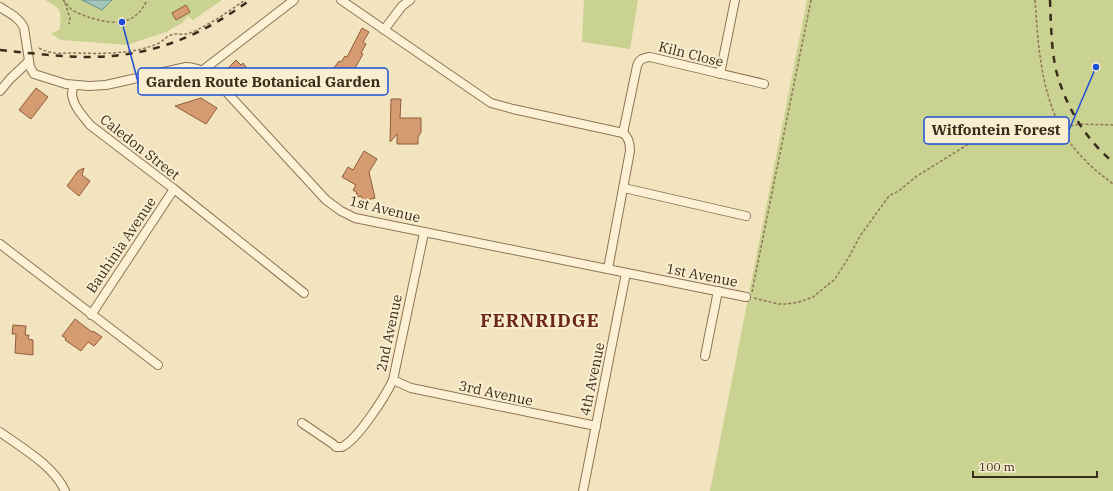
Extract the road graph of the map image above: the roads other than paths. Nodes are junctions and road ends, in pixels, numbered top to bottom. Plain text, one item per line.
1 (294, 0) edge
2 (342, 0) edge
3 (410, 0) edge
4 (735, 0) edge
5 (0, 7) edge
6 (384, 30) junction
7 (29, 61) junction
8 (203, 70) junction
9 (720, 74) junction
10 (764, 84) dead end
11 (74, 85) junction
12 (0, 91) edge
13 (623, 133) junction
14 (624, 188) junction
15 (174, 189) junction
16 (746, 216) dead end
17 (424, 232) junction
18 (0, 244) edge
19 (608, 269) junction
20 (626, 273) junction
21 (718, 291) junction
22 (304, 293) dead end
23 (746, 297) dead end
24 (90, 314) junction
25 (705, 356) dead end
26 (158, 365) dead end
27 (392, 380) junction
28 (302, 423) dead end
29 (596, 426) junction
30 (0, 432) edge
31 (65, 491) edge
32 (583, 491) edge

1 - 8 street
2 - 6 street
3 - 6 street
4 - 9 street
5 - 7 street
6 - 13 street
7 - 11 street
7 - 12 street
8 - 11 street
8 - 17 street, 1st Avenue
9 - 10 street, Kiln Close
9 - 13 street, Kiln Close
11 - 15 street, Caledon Street
13 - 14 street
14 - 16 street
14 - 19 street
15 - 22 street, Caledon Street
15 - 24 street, Bauhinia Avenue
17 - 19 street, 1st Avenue
17 - 27 street, 2nd Avenue
18 - 24 street, Bauhinia Avenue
19 - 20 street, 1st Avenue
20 - 21 street, 1st Avenue
20 - 29 street, 4th Avenue
21 - 23 street, 1st Avenue
21 - 25 street
24 - 26 street, Bauhinia Avenue
27 - 28 street, 2nd Avenue
27 - 29 street, 3rd Avenue
29 - 32 street, 4th Avenue
30 - 31 street

